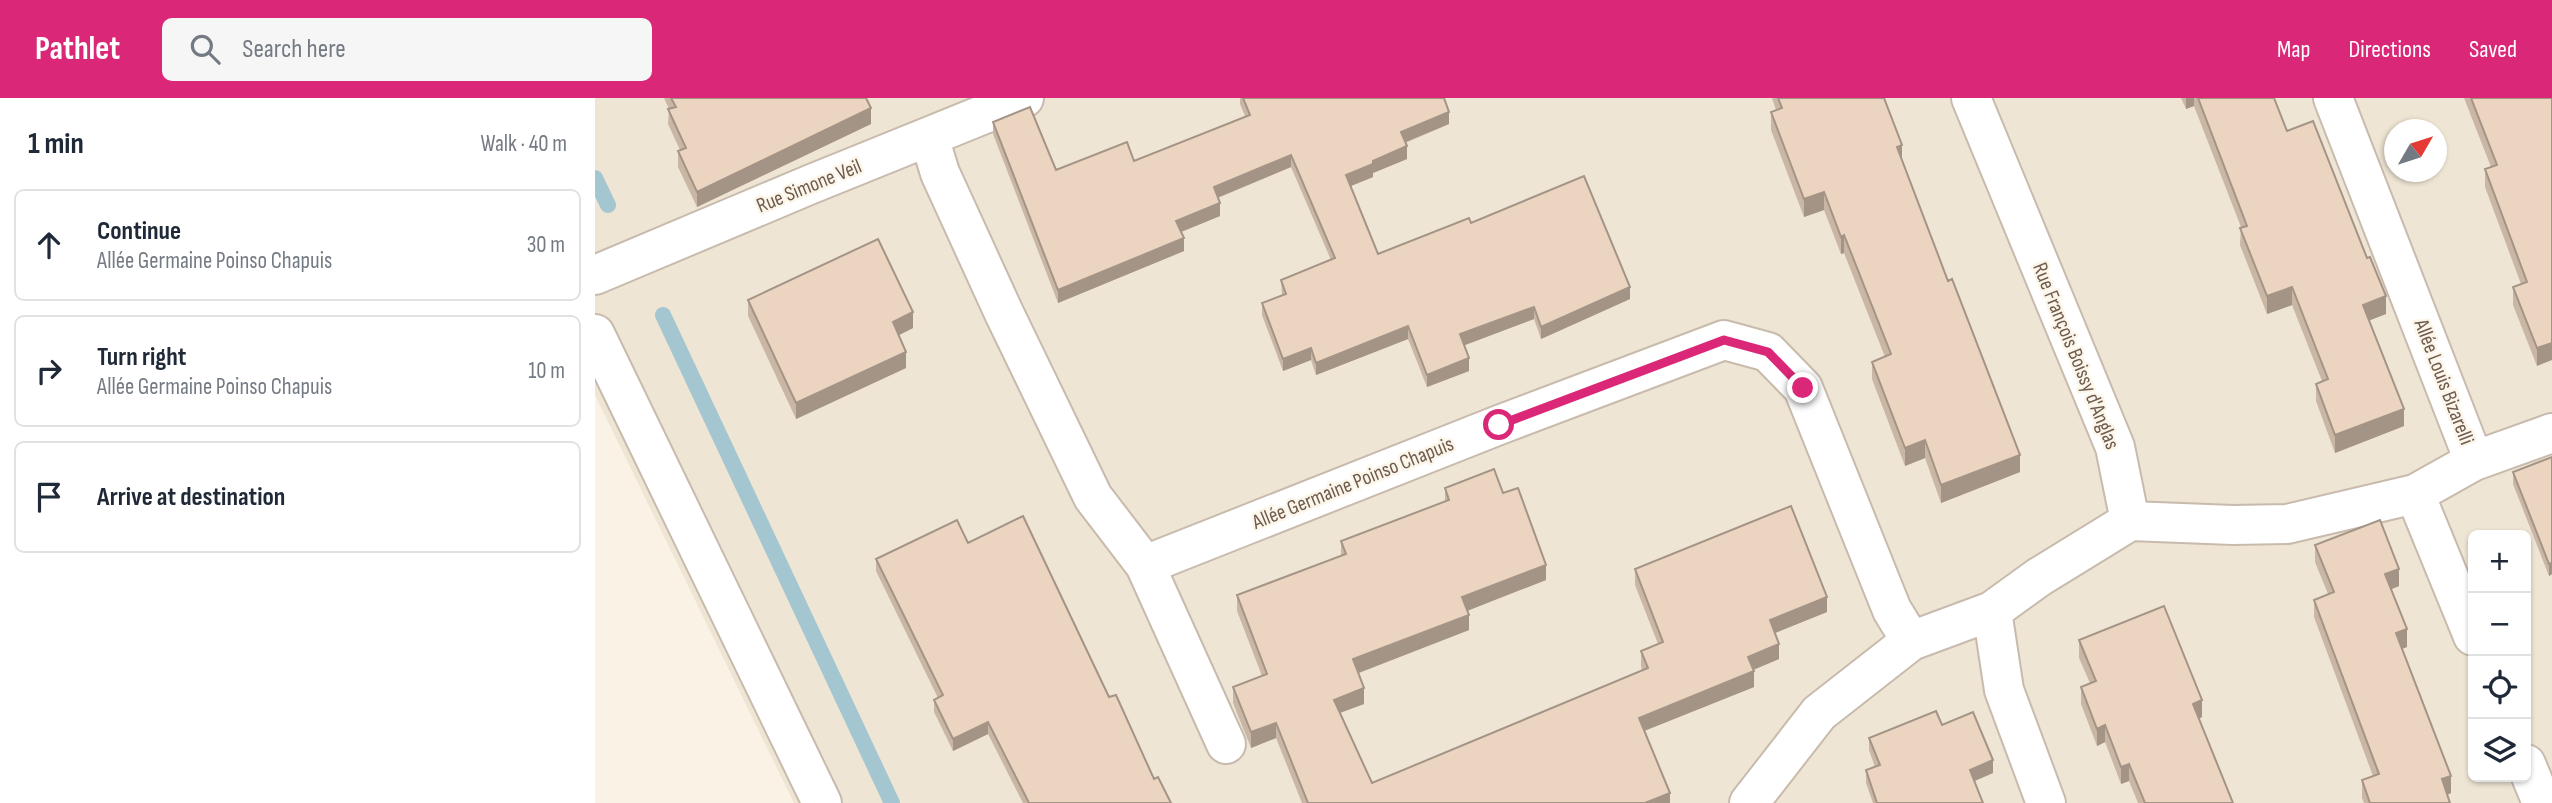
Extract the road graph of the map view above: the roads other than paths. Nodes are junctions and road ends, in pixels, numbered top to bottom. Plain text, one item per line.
1 (1024, 98) edge
2 (1973, 98) edge
3 (2333, 98) edge
4 (929, 137) junction
5 (595, 275) edge
6 (595, 334) edge
7 (2552, 433) edge
8 (2474, 461) junction
9 (2415, 494) junction
10 (2130, 521) junction
11 (1145, 565) junction
12 (1992, 611) junction
13 (2468, 624) edge
14 (1911, 641) junction
15 (1226, 744) dead end
16 (2531, 776) edge
17 (822, 803) edge
18 (1749, 803) edge
19 (2046, 803) edge
20 (2542, 803) edge

1 - 4 street, Rue Simone Veil
2 - 10 street, Rue François Boissy d'Anglas
3 - 8 street, Allée Louis Bizarelli
4 - 5 street, Rue Simone Veil
4 - 11 street
6 - 17 street
7 - 8 street
8 - 9 street, Allée Louis Bizarelli
9 - 10 street, Allée Louis Bizarelli
9 - 13 street
10 - 12 street
11 - 14 street, Allée Germaine Poinso Chapuis
11 - 15 street
12 - 14 street
12 - 19 street
14 - 18 street
16 - 20 street

